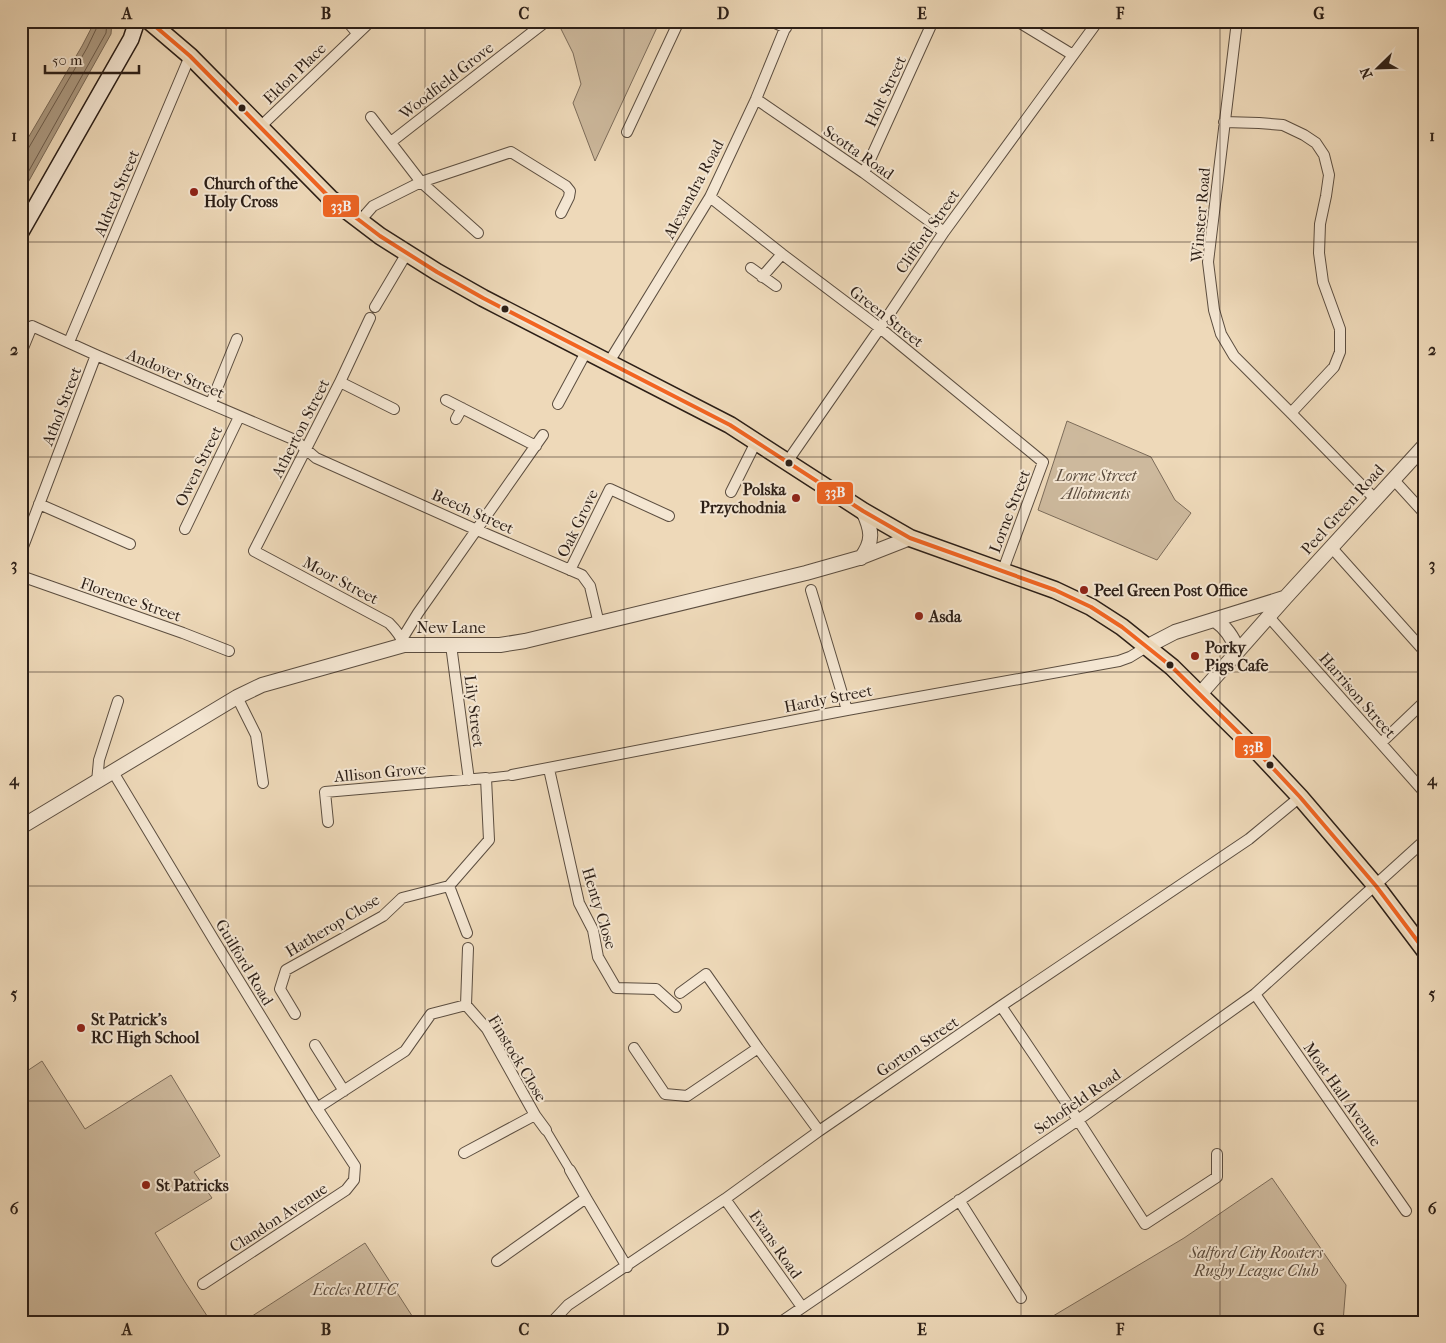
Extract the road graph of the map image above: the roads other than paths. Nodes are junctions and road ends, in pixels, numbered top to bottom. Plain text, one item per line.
1 (137, 21) edge
2 (149, 21) edge
3 (347, 21) edge
4 (371, 21) edge
5 (679, 21) edge
6 (771, 21) edge
7 (933, 21) edge
8 (1017, 21) edge
9 (1098, 21) edge
10 (1237, 21) edge
11 (544, 22) dead end
12 (787, 24) edge
13 (358, 33) junction
14 (1073, 55) junction
15 (190, 56) junction
16 (756, 99) junction
17 (371, 117) dead end
18 (1224, 122) junction
19 (260, 127) junction
20 (627, 132) dead end
21 (391, 142) junction
22 (864, 172) junction
23 (421, 182) junction
24 (710, 196) junction
25 (561, 213) dead end
26 (359, 222) junction
27 (21, 232) edge
28 (944, 232) junction
29 (478, 233) dead end
30 (407, 253) junction
31 (782, 254) junction
32 (751, 268) dead end
33 (762, 277) junction
34 (776, 286) dead end
35 (375, 307) dead end
36 (370, 318) dead end
37 (880, 328) junction
38 (237, 339) dead end
39 (69, 342) junction
40 (586, 352) junction
41 (21, 353) edge
42 (96, 355) junction
43 (609, 362) junction
44 (340, 382) junction
45 (446, 400) dead end
46 (210, 403) junction
47 (558, 404) dead end
48 (462, 408) junction
49 (394, 409) dead end
50 (1291, 412) junction
51 (239, 417) junction
52 (456, 419) dead end
53 (543, 435) dead end
54 (756, 442) junction
55 (1425, 445) edge
56 (536, 446) junction
57 (306, 449) junction
58 (787, 462) junction
59 (1043, 462) joint
60 (1393, 479) junction
61 (730, 492) dead end
62 (1375, 499) junction
63 (39, 504) junction
64 (863, 511) junction
65 (1425, 514) edge
66 (669, 516) dead end
67 (185, 529) dead end
68 (477, 530) junction
69 (910, 538) junction
70 (130, 544) dead end
71 (1331, 547) junction
72 (254, 551) joint
73 (21, 552) edge
74 (861, 558) junction
75 (570, 570) junction
76 (1003, 570) junction
77 (806, 573) junction
78 (21, 576) edge
79 (811, 590) joint
80 (1285, 598) junction
81 (1269, 617) junction
82 (1215, 620) junction
83 (599, 624) junction
84 (403, 642) junction
85 (451, 645) junction
86 (1148, 646) junction
87 (230, 651) dead end
88 (1238, 651) junction
89 (1425, 652) edge
90 (1200, 694) junction
91 (237, 697) junction
92 (118, 701) dead end
93 (1425, 701) edge
94 (847, 710) junction
95 (1380, 744) junction
96 (549, 769) junction
97 (114, 772) junction
98 (512, 775) joint
99 (486, 778) junction
100 (469, 780) junction
101 (98, 782) junction
102 (263, 783) dead end
103 (1425, 793) edge
104 (1300, 797) junction
105 (328, 822) dead end
106 (21, 827) edge
107 (1425, 840) edge
108 (449, 886) junction
109 (1376, 886) junction
110 (467, 933) joint
111 (468, 948) joint
112 (1425, 951) edge
113 (680, 993) dead end
114 (1255, 994) junction
115 (466, 1005) junction
116 (1002, 1006) junction
117 (676, 1007) dead end
118 (295, 1014) dead end
119 (315, 1045) dead end
120 (634, 1048) dead end
121 (758, 1048) junction
122 (344, 1091) junction
123 (317, 1108) junction
124 (535, 1115) junction
125 (1078, 1120) junction
126 (546, 1130) joint
127 (819, 1131) junction
128 (464, 1153) dead end
129 (1217, 1154) dead end
130 (355, 1166) joint
131 (570, 1170) joint
132 (586, 1198) junction
133 (726, 1199) junction
134 (959, 1200) junction
135 (1406, 1211) dead end
136 (498, 1261) dead end
137 (627, 1266) junction
138 (203, 1284) dead end
139 (1022, 1298) dead end
140 (802, 1307) junction
141 (552, 1322) edge
142 (781, 1322) edge

1 - 27 main road
2 - 15 main road
3 - 13 street
4 - 13 street, Eldon Place
5 - 20 street
6 - 12 street
7 - 22 street, Holt Street
8 - 14 street
9 - 14 street, Clifford Street
10 - 18 street, Winster Road
11 - 21 street, Woodfield Grove
12 - 16 street, Alexandra Road
13 - 19 street, Eldon Place
14 - 28 street, Clifford Street
15 - 19 main road
15 - 39 street, Aldred Street
16 - 22 street, Scotta Road
16 - 24 street, Alexandra Road
17 - 21 street
18 - 50 street, Winster Road
18 - 50 street
19 - 26 main road
21 - 23 street
22 - 28 street, Scotta Road
23 - 25 street
23 - 26 street
23 - 29 street
24 - 31 street, Green Street
24 - 43 street, Alexandra Road
26 - 30 main road
28 - 37 street, Clifford Street
30 - 35 street
30 - 40 main road
31 - 33 street
31 - 37 street, Green Street
32 - 33 street
33 - 34 street
36 - 44 street, Atherton Street
37 - 58 street, Clifford Street
37 - 59 street, Green Street
38 - 46 street
39 - 41 street, Andover Street
39 - 42 street, Andover Street
40 - 43 main road
40 - 47 street
42 - 46 street, Andover Street
42 - 63 street, Athol Street
43 - 54 main road
44 - 49 street
44 - 57 street, Atherton Street
45 - 48 street
46 - 51 street, Andover Street
48 - 52 street
48 - 56 street
50 - 62 street, Winster Road
51 - 57 street, Andover Street
51 - 67 street, Owen Street
53 - 56 street
54 - 58 main road
54 - 61 street
55 - 60 street, Peel Green Road
56 - 68 street
57 - 68 street, Beech Street
57 - 72 street, Atherton Street
58 - 64 main road
59 - 76 street, Lorne Street
60 - 62 street, Peel Green Road
60 - 65 street
62 - 71 street, Peel Green Road
63 - 70 street
63 - 73 street, Athol Street
64 - 69 main road
64 - 74 street
66 - 75 street, Oak Grove
68 - 75 street, Beech Street
68 - 84 street
69 - 74 street, New Lane
69 - 76 main road
71 - 80 street, Peel Green Road
71 - 89 street
72 - 84 street, Moor Street
74 - 77 street, New Lane
75 - 83 street, Beech Street
76 - 86 main road
77 - 79 street
77 - 83 street, New Lane
78 - 87 street, Florence Street
79 - 94 street
80 - 81 street, Peel Green Road
80 - 82 street
81 - 88 street, Peel Green Road
81 - 95 street, Harrison Street
82 - 86 street
82 - 88 street
83 - 85 street, New Lane
84 - 85 street, New Lane
84 - 91 street, New Lane
85 - 100 street, Lily Street
86 - 90 main road
86 - 94 street, Hardy Street
88 - 90 street, Peel Green Road
90 - 104 main road
91 - 97 street, New Lane
91 - 102 street
92 - 101 street
93 - 95 street
94 - 96 street, Hardy Street
95 - 103 street, Harrison Street
96 - 98 street, Hardy Street
96 - 117 street, Henty Close
97 - 101 street, New Lane
97 - 123 street, Guilford Road
98 - 99 street
99 - 100 street
99 - 108 street
100 - 105 street, Allison Grove
101 - 106 street, New Lane
104 - 109 main road
104 - 116 street, Gorton Street
107 - 109 street, Schofield Road
108 - 110 street
108 - 118 street, Hatherop Close
109 - 112 main road
109 - 114 street, Schofield Road
110 - 111 street
111 - 115 street
113 - 121 street
114 - 125 street, Schofield Road
114 - 135 street, Moat Hall Avenue
115 - 122 street
115 - 124 street, Finstock Close
116 - 125 street
116 - 127 street, Gorton Street
119 - 122 street
120 - 121 street
121 - 127 street
122 - 123 street
123 - 130 street, Guilford Road
124 - 126 street
124 - 128 street, Finstock Close
125 - 129 street
125 - 134 street, Schofield Road
126 - 131 street
127 - 133 street, Gorton Street
130 - 138 street, Clandon Avenue
131 - 132 street
132 - 136 street
132 - 137 street
133 - 137 street, Gorton Street
133 - 140 street, Evans Road
134 - 139 street
134 - 140 street, Schofield Road
137 - 141 street, Gorton Street
140 - 142 street, Schofield Road

